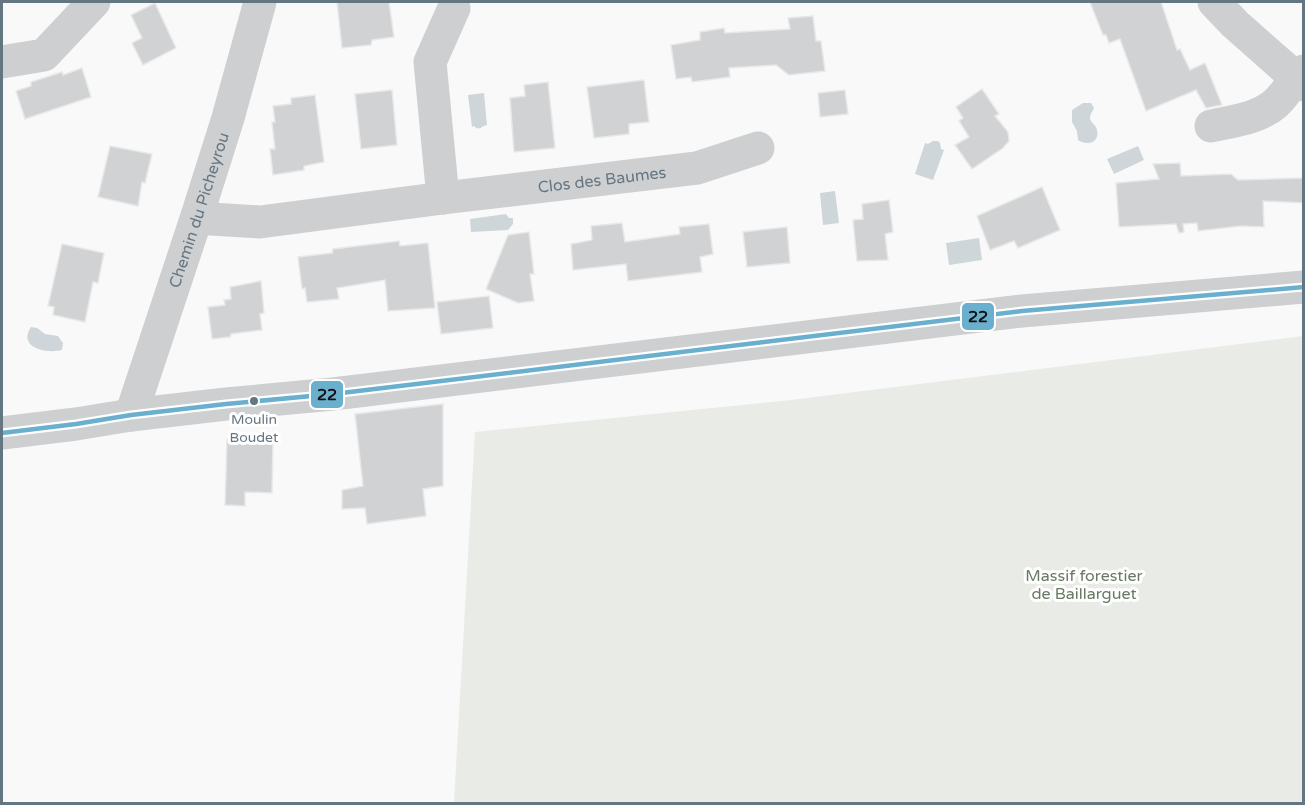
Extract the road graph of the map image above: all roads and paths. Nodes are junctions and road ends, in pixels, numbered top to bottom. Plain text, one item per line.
1 (94, 2) edge
2 (260, 2) edge
3 (1214, 2) edge
4 (454, 8) dead end
5 (2, 62) edge
6 (1301, 78) edge
7 (1211, 126) dead end
8 (758, 148) dead end
9 (443, 198) junction
10 (197, 216) junction
11 (1304, 287) edge
12 (131, 416) junction
13 (2, 433) edge

1 - 5 street
2 - 10 street, Chemin du Picheyrou
3 - 6 street
4 - 9 street
6 - 7 street
8 - 9 street, Clos des Baumes
9 - 10 street, Clos des Baumes
10 - 12 street, Chemin du Picheyrou
11 - 12 street
12 - 13 street

